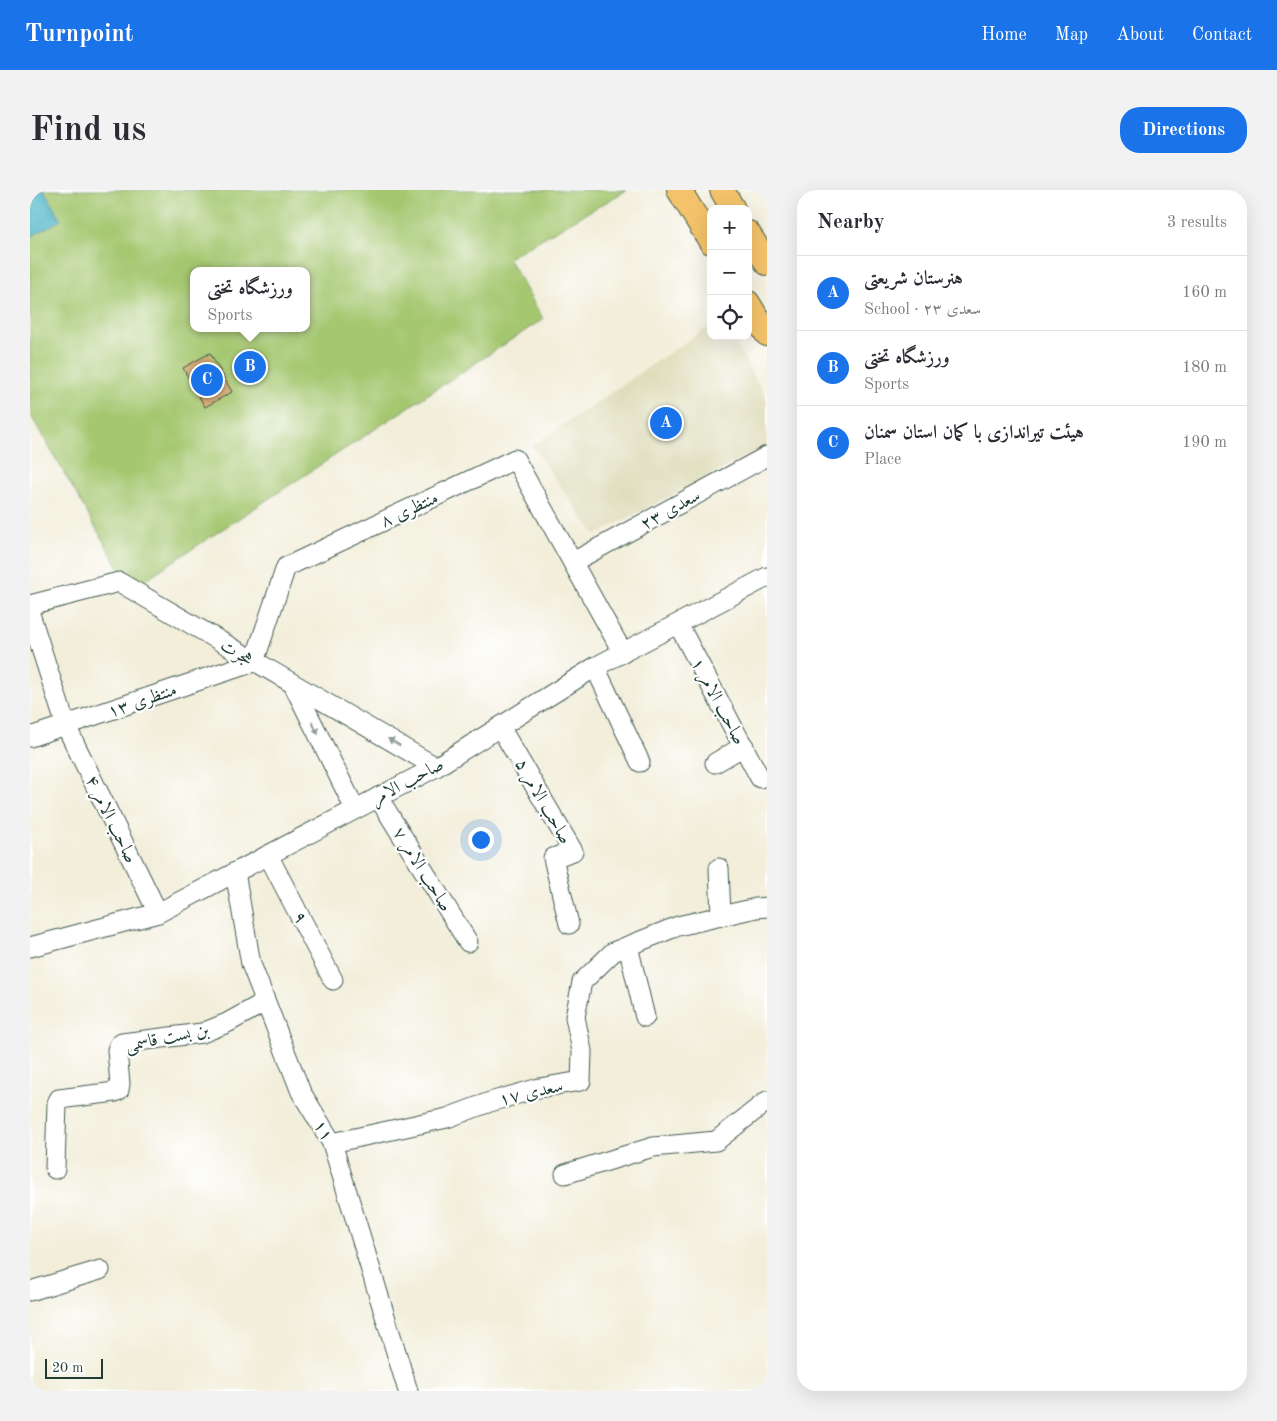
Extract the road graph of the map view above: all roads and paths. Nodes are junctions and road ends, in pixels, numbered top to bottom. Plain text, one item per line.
1 (679, 190) edge
2 (722, 190) edge
3 (731, 205) edge
4 (707, 236) edge
5 (752, 239) edge
6 (767, 263) edge
7 (752, 310) edge
8 (767, 334) edge
9 (767, 456) edge
10 (573, 562) junction
11 (767, 577) edge
12 (30, 605) edge
13 (30, 614) edge
14 (678, 624) junction
15 (623, 653) junction
16 (254, 662) junction
17 (596, 667) junction
18 (293, 684) junction
19 (66, 726) junction
20 (500, 727) junction
21 (30, 737) edge
22 (744, 746) junction
23 (640, 762) dead end
24 (715, 763) dead end
25 (436, 767) junction
26 (760, 778) dead end
27 (378, 797) junction
28 (355, 809) junction
29 (268, 854) junction
30 (719, 868) dead end
31 (235, 872) junction
32 (767, 907) edge
33 (158, 913) junction
34 (721, 916) junction
35 (569, 924) dead end
36 (468, 942) dead end
37 (628, 946) junction
38 (30, 947) edge
39 (334, 980) dead end
40 (265, 1002) junction
41 (645, 1017) dead end
42 (767, 1100) edge
43 (332, 1143) junction
44 (54, 1170) dead end
45 (566, 1174) dead end
46 (100, 1270) dead end
47 (30, 1291) edge
48 (408, 1391) edge

1 - 4 main road
2 - 3 main road
5 - 6 main road
7 - 8 main road
9 - 10 street, سعدی ۲۳
10 - 15 street
10 - 16 street, منتظری ۸
11 - 14 street, صاحب الامر
12 - 16 street, هجرت
13 - 19 street, صاحب الامر ۴
14 - 15 street, صاحب الامر
14 - 22 street, صاحب الامر ۱
15 - 17 street, صاحب الامر
16 - 18 street, هجرت
16 - 19 street, منتظری ۱۳
17 - 20 street, صاحب الامر
17 - 23 street
25 -> 18 street, هجرت
18 -> 28 street
19 - 21 street, منتظری ۱۳
19 - 33 street, صاحب الامر ۴
20 - 25 street, صاحب الامر
20 - 35 street, صاحب الامر ۵
22 - 24 street
22 - 26 street, صاحب الامر ۱
25 - 27 street, صاحب الامر
27 - 28 street, صاحب الامر
27 - 36 street, صاحب الامر ۷
28 - 29 street, صاحب الامر
29 - 31 street, صاحب الامر
29 - 39 street, ۹
30 - 34 street
31 - 33 street, صاحب الامر
31 - 40 street, ۱۱
32 - 34 street, سعدی ۱۷
33 - 38 street, صاحب الامر
34 - 37 street, سعدی ۱۷
37 - 41 street
37 - 43 street, سعدی ۱۷
40 - 43 street, ۱۱
40 - 44 street, بن بست قاسمی
42 - 45 street
43 - 48 street, ۱۱
46 - 47 street

